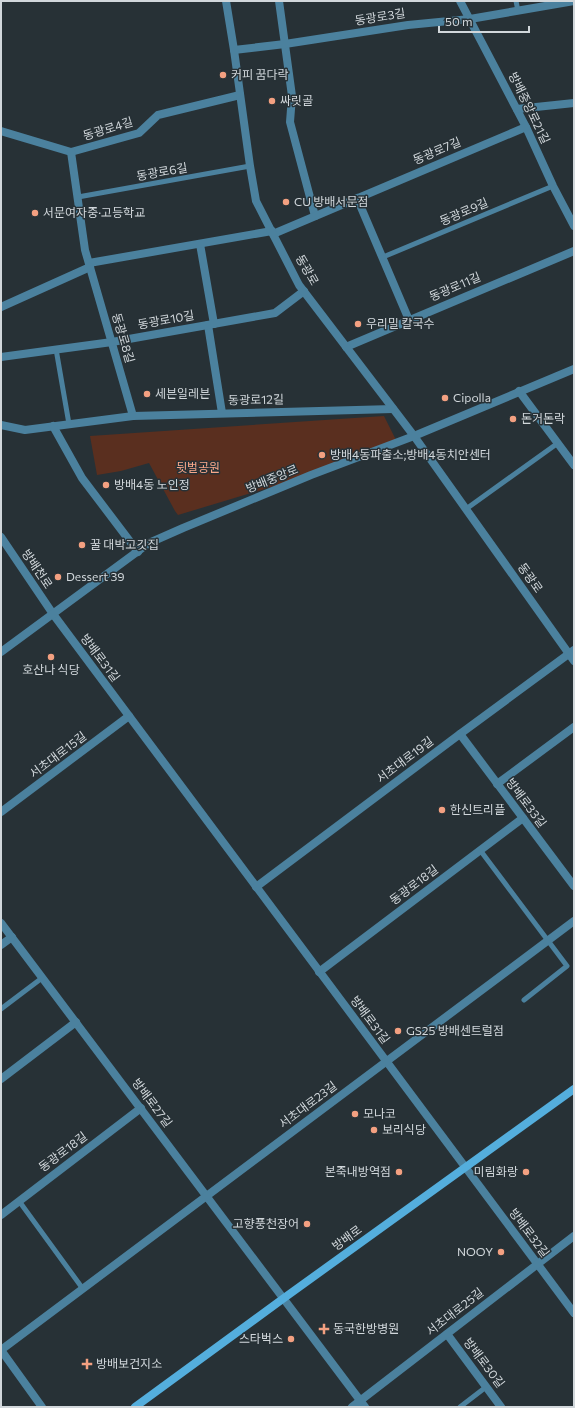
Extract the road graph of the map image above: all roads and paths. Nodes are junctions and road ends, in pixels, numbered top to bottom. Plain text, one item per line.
1 (226, 1) edge
2 (279, 1) edge
3 (460, 1) edge
4 (516, 1) edge
5 (574, 1) edge
6 (518, 11) junction
7 (470, 19) junction
8 (285, 44) junction
9 (234, 50) junction
10 (240, 95) junction
11 (574, 103) edge
12 (516, 109) junction
13 (526, 127) junction
14 (1, 131) edge
15 (71, 152) junction
16 (250, 166) junction
17 (553, 186) junction
18 (78, 197) junction
19 (358, 198) junction
20 (315, 216) junction
21 (574, 226) edge
22 (272, 232) junction
23 (200, 244) junction
24 (574, 250) edge
25 (383, 258) junction
26 (89, 265) junction
27 (304, 291) junction
28 (1, 307) edge
29 (409, 320) junction
30 (211, 325) junction
31 (112, 342) junction
32 (346, 346) junction
33 (56, 349) junction
34 (1, 357) edge
35 (574, 369) edge
36 (519, 391) junction
37 (393, 409) junction
38 (222, 413) junction
39 (133, 416) junction
40 (69, 424) junction
41 (1, 425) edge
42 (53, 426) junction
43 (414, 436) junction
44 (558, 443) junction
45 (574, 465) edge
46 (466, 509) junction
47 (1, 537) edge
48 (138, 552) junction
49 (52, 614) junction
50 (1, 652) edge
51 (572, 655) edge
52 (129, 716) junction
53 (574, 727) edge
54 (460, 734) junction
55 (497, 784) junction
56 (1, 812) edge
57 (523, 818) junction
58 (480, 850) junction
59 (574, 886) edge
60 (256, 887) junction
61 (574, 921) edge
62 (1, 922) edge
63 (12, 937) junction
64 (548, 940) junction
65 (1, 945) edge
66 (319, 972) junction
67 (42, 978) junction
68 (524, 1000) dead end
69 (1, 1009) edge
70 (76, 1022) junction
71 (386, 1062) junction
72 (1, 1079) edge
73 (574, 1089) edge
74 (141, 1108) junction
75 (464, 1168) junction
76 (207, 1197) junction
77 (19, 1202) junction
78 (1, 1215) edge
79 (574, 1236) edge
80 (537, 1264) junction
81 (83, 1289) junction
82 (284, 1298) junction
83 (574, 1313) edge
84 (447, 1334) junction
85 (1, 1350) edge
86 (486, 1386) junction
87 (363, 1404) edge
88 (42, 1407) edge
89 (135, 1407) edge
90 (352, 1407) edge
91 (460, 1407) edge
92 (501, 1407) edge

1 - 9 street, 동광로
2 - 8 street
3 - 7 street, 방배중앙로21길
4 - 6 lane
5 - 6 street, 동광로3길
6 - 7 street, 동광로3길
7 - 8 street, 동광로3길
7 - 12 street, 방배중앙로21길
8 - 9 street, 동광로3길
8 - 20 street
9 - 10 street, 동광로
10 - 15 street, 동광로4길
10 - 16 street, 동광로
11 - 12 street
12 - 13 street, 방배중앙로21길
13 - 17 street, 방배중앙로21길
13 - 19 street, 동광로7길
14 - 15 street, 동광로4길
15 - 18 street, 동광로8길
16 - 18 lane, 동광로6길
16 - 22 street, 동광로
17 - 21 street, 방배중앙로21길
17 - 25 lane, 동광로9길
18 - 26 street, 동광로8길
19 - 20 street, 동광로7길
19 - 25 street
20 - 22 street, 동광로7길
22 - 23 street
22 - 27 street, 동광로
23 - 26 street
23 - 30 street
24 - 29 street, 동광로11길
25 - 29 street
26 - 28 street
26 - 31 street, 동광로8길
27 - 30 street, 동광로10길
27 - 32 street, 동광로
29 - 32 street, 동광로11길
30 - 31 street, 동광로10길
30 - 38 street, 동광로10길
31 - 33 street, 동광로10길
31 - 39 street, 동광로8길
32 - 37 street, 동광로
33 - 34 street, 동광로10길
33 - 40 lane
35 - 36 street, 방배중앙로
36 - 43 street, 방배중앙로
36 - 44 street
37 - 38 street, 동광로12길
37 - 43 street, 동광로
38 - 39 street, 동광로12길
39 - 40 street, 동광로12길
40 - 42 street, 동광로12길
41 - 42 street, 동광로12길
42 - 48 street
43 - 46 street, 동광로
43 - 48 street, 방배중앙로
44 - 45 street
44 - 46 lane
46 - 51 street, 동광로
47 - 49 street, 방배천로
48 - 49 street, 방배중앙로
49 - 50 street, 방배중앙로
49 - 52 street, 방배로31길
51 - 54 street, 서초대로19길
52 - 56 street, 서초대로15길
52 - 60 street, 방배로31길
53 - 55 street
54 - 55 street, 방배로33길
54 - 60 street, 서초대로19길
55 - 57 street, 방배로33길
57 - 58 street, 동광로18길
57 - 59 street, 방배로33길
58 - 64 lane
58 - 66 street, 동광로18길
60 - 66 street, 방배로31길
61 - 64 street, 서초대로23길
62 - 63 street, 방배로27길
63 - 65 street
63 - 67 street, 방배로27길
64 - 68 lane
64 - 71 street, 서초대로23길
66 - 71 street, 방배로31길
67 - 69 lane
67 - 70 street, 방배로27길
70 - 72 street
70 - 74 street, 방배로27길
71 - 75 street, 방배로31길
71 - 76 street, 서초대로23길
73 - 75 main road, 방배로
74 - 76 street, 방배로27길
74 - 77 street, 동광로18길
75 - 80 street, 방배로32길
75 - 82 main road, 방배로
76 - 81 street, 서초대로23길
76 - 82 street, 방배로27길
77 - 78 street, 동광로18길
77 - 81 lane
79 - 80 street, 서초대로25길
80 - 83 street, 방배로32길
80 - 84 street, 서초대로25길
81 - 85 street, 서초대로23길
82 - 87 street, 방배로27길
82 - 89 main road, 방배로
84 - 86 street, 방배로30길
84 - 87 street, 서초대로25길
85 - 88 street
86 - 91 lane
86 - 92 street, 방배로30길
87 - 90 street, 서초대로25길

